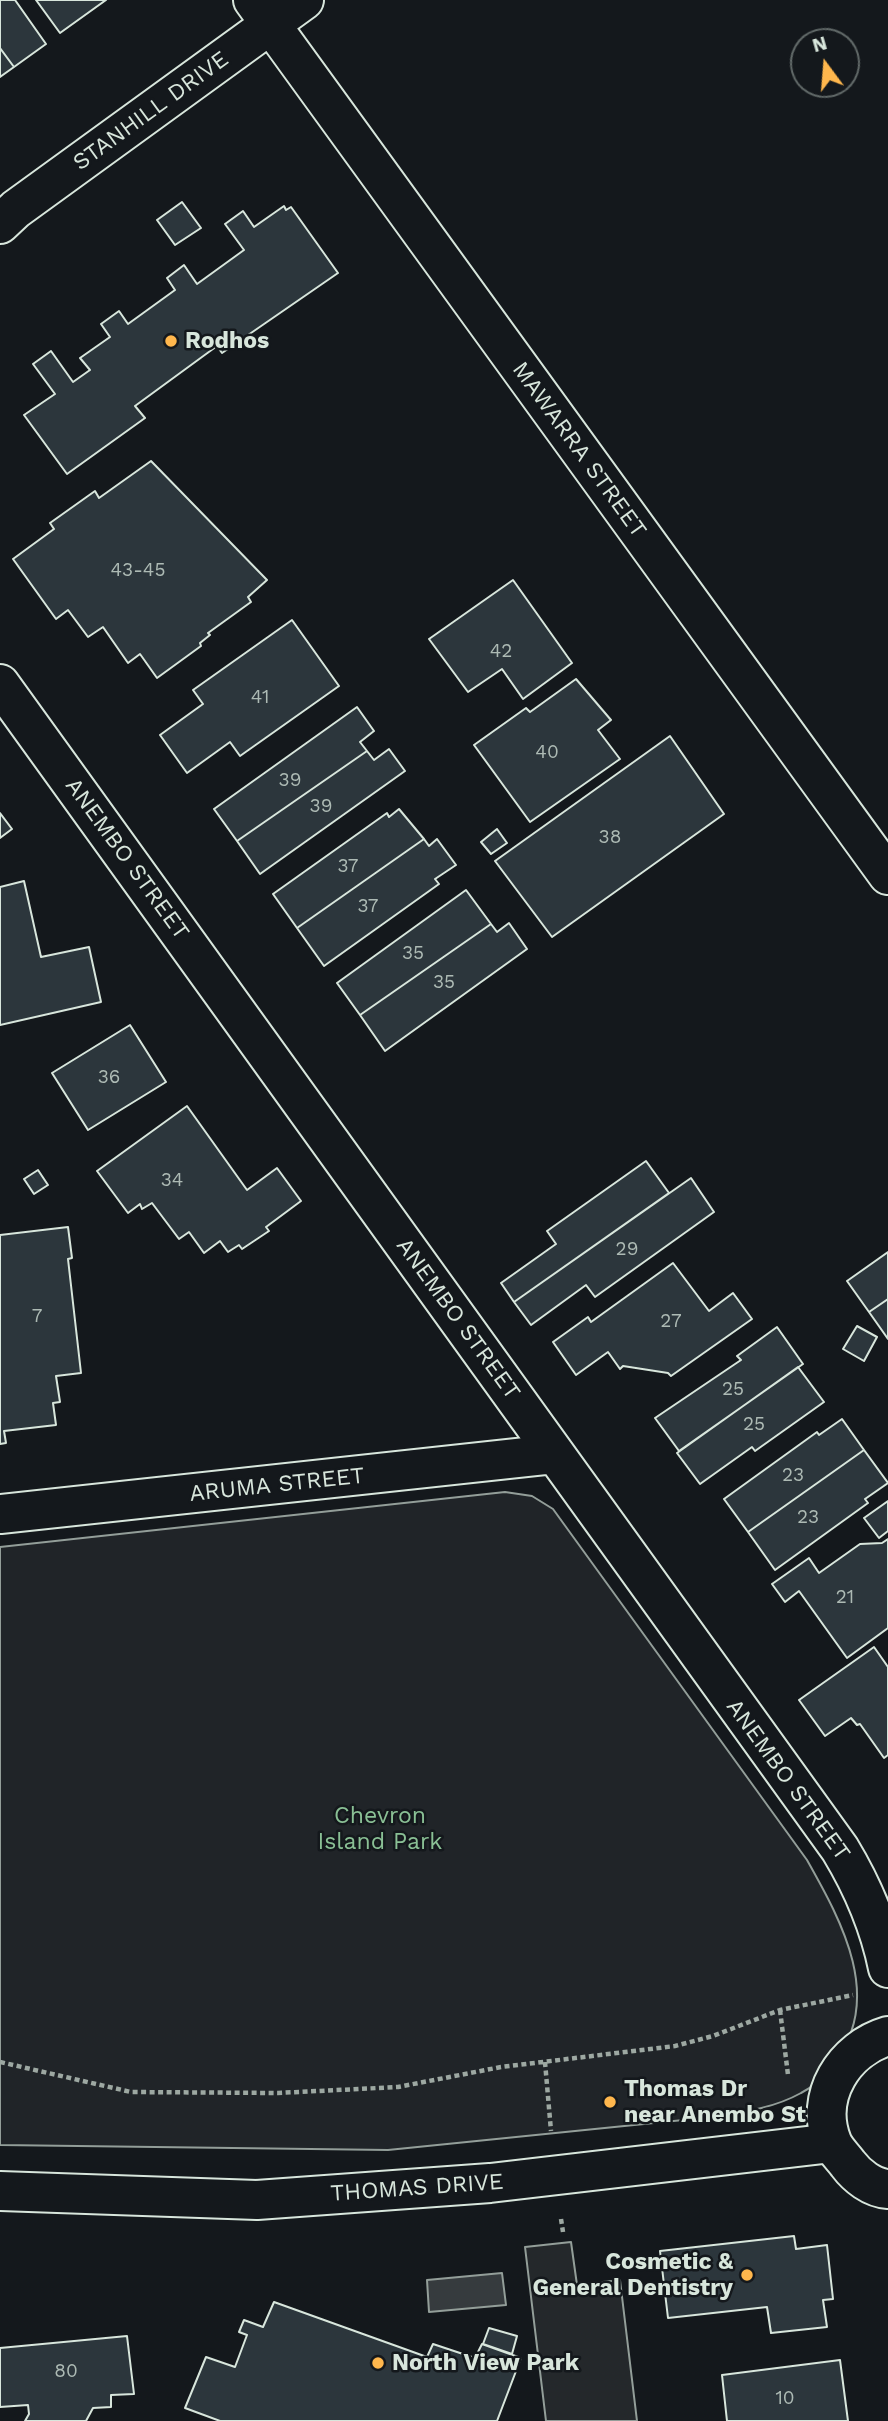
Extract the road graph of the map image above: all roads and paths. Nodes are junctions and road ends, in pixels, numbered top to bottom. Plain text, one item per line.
1 (304, 0) edge
2 (262, 12) edge
3 (0, 224) edge
4 (0, 684) edge
5 (888, 875) edge
6 (554, 1454) junction
7 (0, 1514) edge
8 (888, 1968) edge
9 (854, 1994) dead end
10 (780, 2010) junction
11 (888, 2036) edge
12 (0, 2062) edge
13 (545, 2062) junction
14 (790, 2085) dead end
15 (551, 2132) dead end
16 (832, 2143) junction
17 (888, 2189) edge
18 (0, 2191) edge
19 (561, 2218) dead end
20 (563, 2232) dead end

1 - 2 street, STANHILL DRIVE
2 - 3 street, STANHILL DRIVE
2 - 5 street, MAWARRA STREET
4 - 6 street, ANEMBO STREET
6 - 7 street, ARUMA STREET
6 - 8 street, ANEMBO STREET
9 - 10 path
10 - 13 path
10 - 14 path
11 - 16 street
12 - 13 path
13 - 15 path
16 - 17 street
16 - 18 street, THOMAS DRIVE
19 - 20 path

